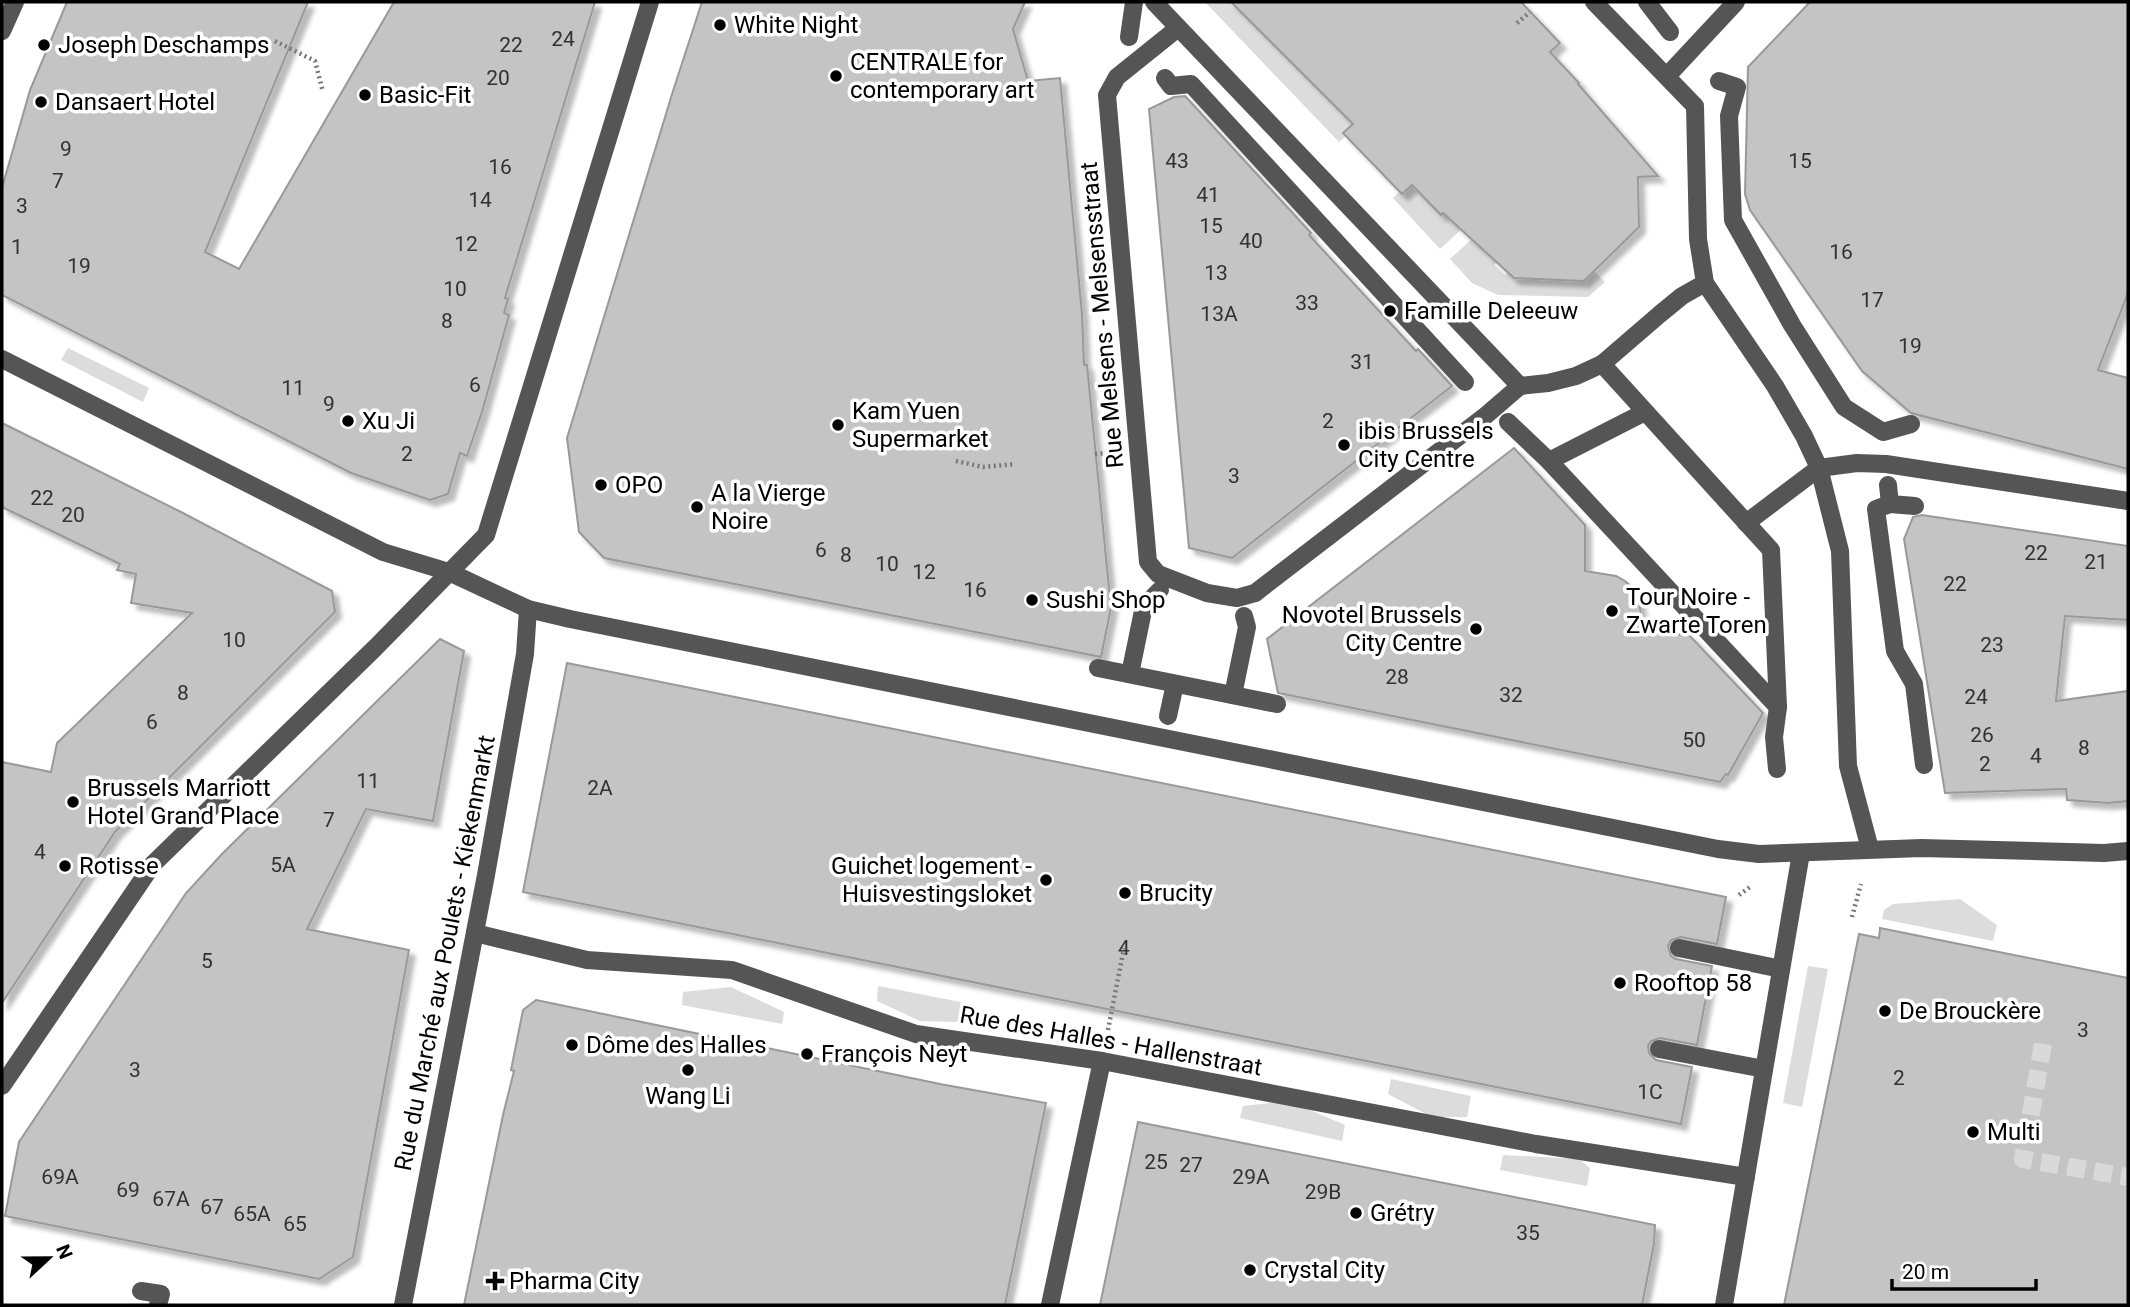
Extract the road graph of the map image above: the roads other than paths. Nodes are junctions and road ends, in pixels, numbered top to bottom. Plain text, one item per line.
1 (15, 2) edge
2 (650, 2) edge
3 (1134, 2) edge
4 (1154, 2) edge
5 (1594, 2) edge
6 (1647, 2) edge
7 (1736, 2) edge
8 (1178, 28) junction
9 (2, 31) edge
10 (1670, 32) dead end
11 (1129, 37) dead end
12 (1667, 76) junction
13 (1165, 78) dead end
14 (1719, 81) dead end
15 (1705, 284) junction
16 (2, 359) edge
17 (1602, 364) junction
18 (1465, 382) dead end
19 (1520, 386) junction
20 (1645, 412) junction
21 (1508, 422) dead end
22 (1911, 424) dead end
23 (1549, 461) junction
24 (1819, 468) junction
25 (1888, 485) dead end
26 (2128, 501) edge
27 (1890, 504) junction
28 (1915, 506) dead end
29 (1746, 523) junction
30 (449, 572) junction
31 (1160, 590) dead end
32 (528, 609) junction
33 (1244, 616) dead end
34 (1098, 668) dead end
35 (1130, 674) junction
36 (1175, 684) junction
37 (1233, 695) junction
38 (1277, 704) dead end
39 (1778, 707) junction
40 (1168, 716) dead end
41 (1924, 765) dead end
42 (1777, 769) dead end
43 (1870, 849) junction
44 (2128, 851) edge
45 (1801, 853) junction
46 (475, 933) junction
47 (1679, 948) dead end
48 (1781, 969) junction
49 (1659, 1049) dead end
50 (1102, 1061) junction
51 (1764, 1069) junction
52 (2, 1086) edge
53 (1746, 1177) junction
54 (141, 1291) dead end
55 (159, 1305) edge
56 (403, 1305) edge
57 (1050, 1305) edge
58 (1724, 1305) edge

1 - 9 street
2 - 30 street
3 - 11 street
4 - 8 street
5 - 12 street
6 - 10 street
7 - 12 street
8 - 19 street
8 - 19 street, Rue Melsens - Melsensstraat
12 - 15 street
13 - 18 street
14 - 22 street
15 - 17 street
15 - 24 street
16 - 30 street
17 - 19 street
17 - 20 street
20 - 23 street
20 - 29 street
21 - 23 street
23 - 39 street
24 - 26 street
24 - 29 street
24 - 43 street
25 - 27 street
27 - 28 street
27 - 41 street
29 - 39 street
30 - 32 street
30 - 52 street
31 - 35 street
32 - 45 street
32 - 46 street, Rue du Marché aux Poulets - Kiekenmarkt
33 - 37 street
34 - 35 street
35 - 36 street
36 - 37 street
36 - 40 street
37 - 38 street
39 - 42 street
43 - 44 street
43 - 45 street
45 - 48 street
46 - 50 street, Rue des Halles - Hallenstraat
46 - 56 street, Rue du Marché aux Poulets - Kiekenmarkt
47 - 48 street
48 - 51 street
49 - 51 street
50 - 53 street, Rue des Halles - Hallenstraat
50 - 57 street
51 - 53 street
53 - 58 street
54 - 55 street

